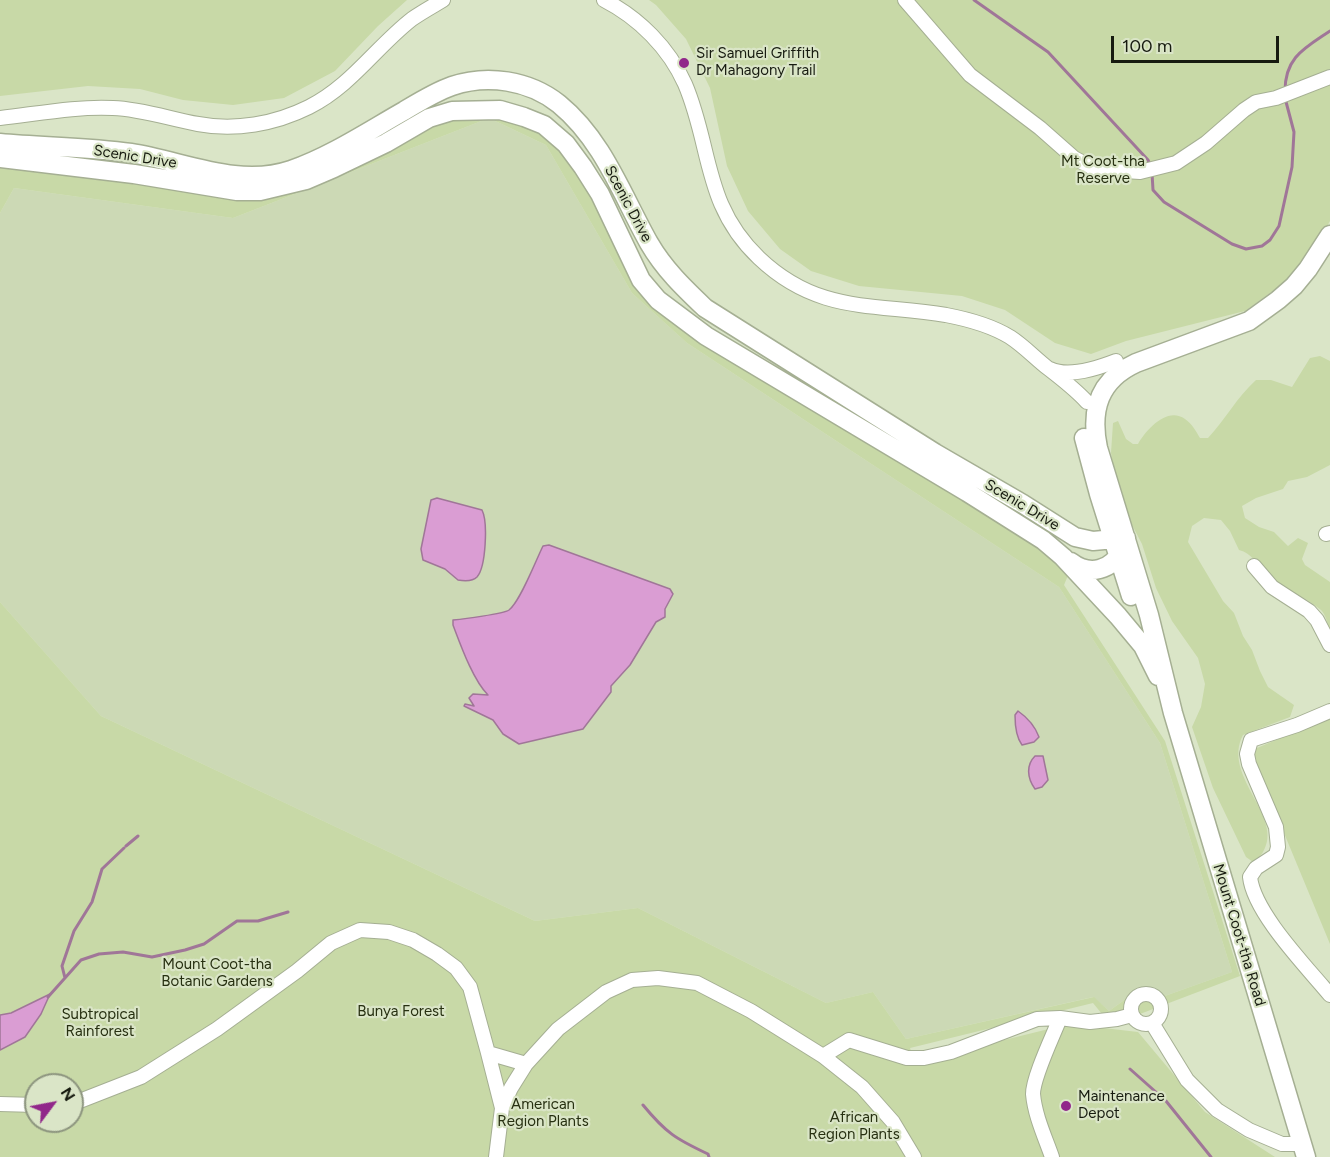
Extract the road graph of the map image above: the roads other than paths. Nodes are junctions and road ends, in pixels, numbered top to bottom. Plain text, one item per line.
1 (443, 0) edge
2 (604, 0) edge
3 (904, 0) edge
4 (1330, 77) edge
5 (0, 118) edge
6 (0, 143) edge
7 (0, 158) edge
8 (1330, 235) edge
9 (1322, 256) edge
10 (1189, 342) junction
11 (1116, 361) junction
12 (1048, 368) junction
13 (1090, 409) junction
14 (1118, 545) junction
15 (1055, 550) junction
16 (1254, 566) dead end
17 (1330, 645) edge
18 (1158, 676) junction
19 (1330, 711) edge
20 (1173, 713) junction
21 (1330, 994) edge
22 (1132, 1015) junction
23 (1060, 1018) junction
24 (1152, 1023) junction
25 (488, 1053) junction
26 (823, 1056) junction
27 (526, 1064) junction
28 (84, 1099) edge
29 (0, 1104) edge
30 (24, 1105) edge
31 (502, 1108) junction
32 (1304, 1150) edge
33 (496, 1157) edge
34 (914, 1157) edge
35 (1052, 1157) edge

1 - 5 street
2 - 12 street
3 - 4 street
6 - 14 main road, Scenic Drive
7 - 15 main road, Scenic Drive
8 - 9 main road
9 - 10 main road
10 - 11 main road
10 - 13 main road
11 - 12 street
11 - 13 main road
12 - 13 street
13 - 14 main road
14 - 15 main road, Scenic Drive
14 - 18 main road, Mount Coot-tha Road
14 - 20 main road, Mount Coot-tha Road
15 - 18 main road, Scenic Drive
16 - 17 street
18 - 20 main road, Mount Coot-tha Road
19 - 21 street
20 - 32 main road, Mount Coot-tha Road
22 - 23 street
22 - 24 street
22 - 24 street
23 - 26 street
23 - 35 street
24 - 32 street
25 - 27 street
25 - 28 street
25 - 31 street
26 - 27 street
26 - 34 street
27 - 31 street
29 - 30 street
31 - 33 street

